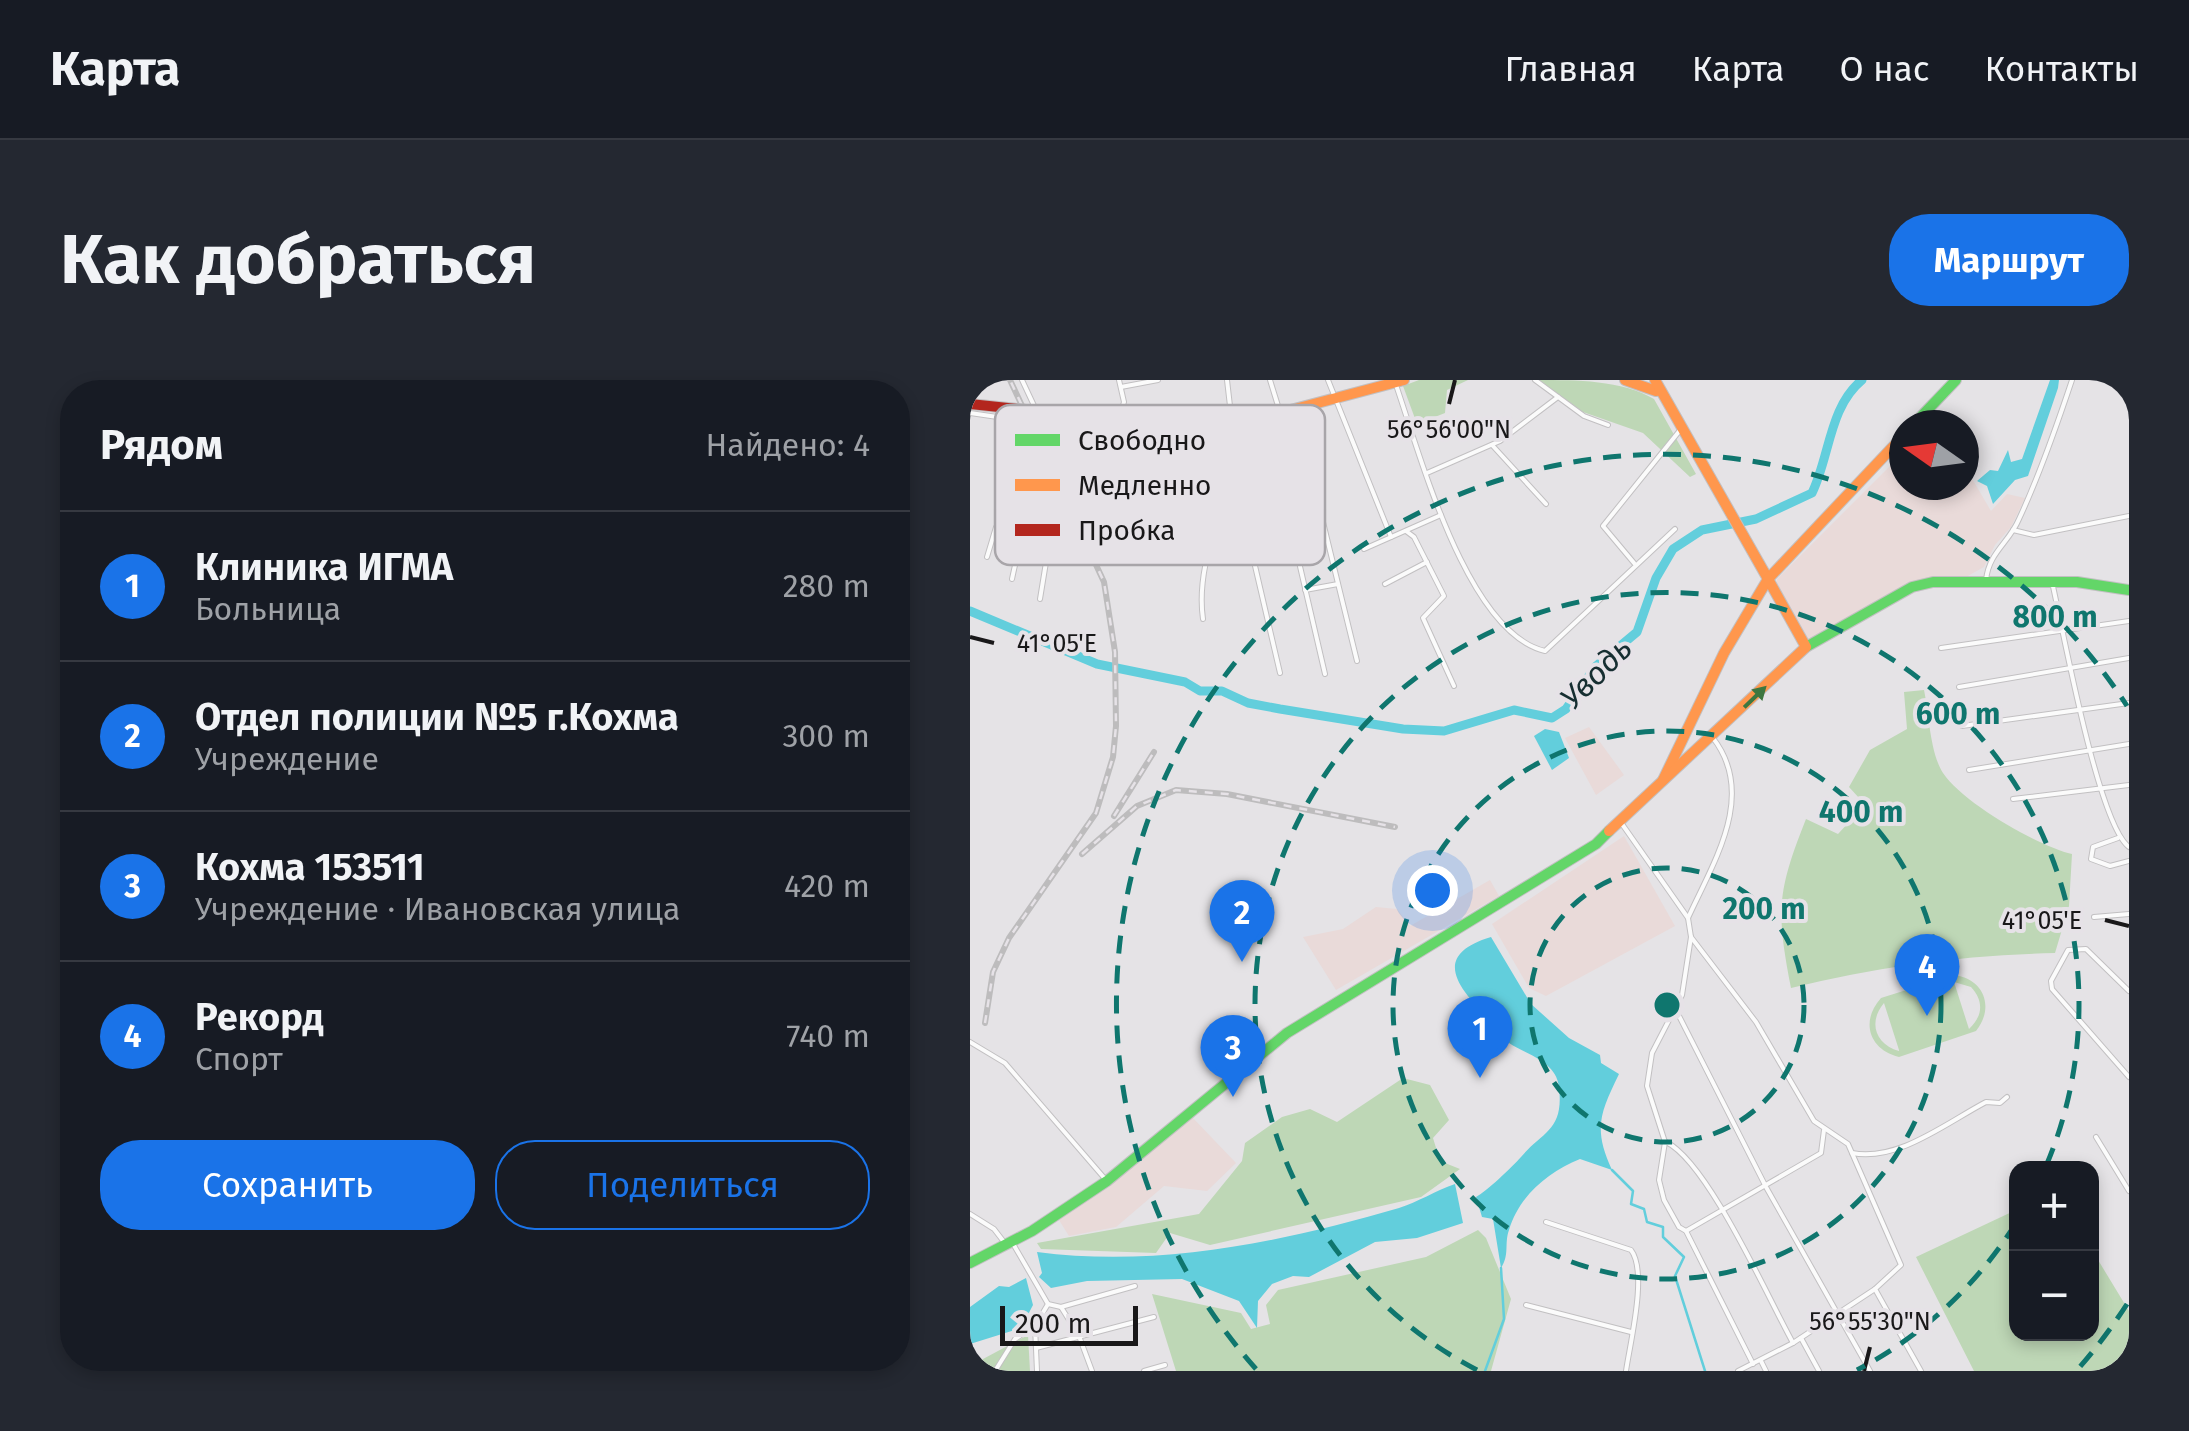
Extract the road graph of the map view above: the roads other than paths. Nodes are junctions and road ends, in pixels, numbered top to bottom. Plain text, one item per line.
1 (1022, 380) edge
2 (1120, 380) edge
3 (1158, 380) edge
4 (1227, 380) edge
5 (1270, 380) edge
6 (1328, 380) edge
7 (1535, 380) edge
8 (1625, 380) edge
9 (1956, 380) edge
10 (2072, 380) edge
11 (1398, 381) edge
12 (1656, 386) edge
13 (1121, 387) junction
14 (1558, 397) junction
15 (1334, 398) junction
16 (970, 404) edge
17 (1032, 405) edge
18 (1123, 405) edge
19 (1231, 405) edge
20 (1278, 405) edge
21 (1311, 405) edge
22 (995, 407) edge
23 (1927, 410) edge
24 (970, 413) edge
25 (995, 415) edge
26 (1608, 425) dead end
27 (1681, 429) junction
28 (1492, 444) junction
29 (1889, 451) edge
30 (1427, 473) junction
31 (1546, 504) dead end
32 (1441, 515) junction
33 (2129, 516) edge
34 (1674, 528) dead end
35 (2013, 530) junction
36 (995, 531) edge
37 (1406, 531) junction
38 (1325, 533) edge
39 (1392, 537) junction
40 (1364, 550) dead end
41 (986, 557) dead end
42 (1427, 562) junction
43 (1634, 563) junction
44 (1016, 565) edge
45 (1047, 565) edge
46 (1208, 565) edge
47 (1255, 565) edge
48 (1299, 565) edge
49 (1012, 579) dead end
50 (1768, 579) junction
51 (1986, 580) junction
52 (2052, 582) junction
53 (1338, 584) junction
54 (1385, 584) dead end
55 (1305, 590) junction
56 (2129, 590) edge
57 (1040, 599) dead end
58 (1203, 619) dead end
59 (2129, 621) edge
60 (2063, 630) junction
61 (1806, 647) junction
62 (1941, 648) dead end
63 (2129, 658) edge
64 (1357, 661) dead end
65 (2071, 668) junction
66 (1280, 674) dead end
67 (1324, 674) dead end
68 (1454, 686) dead end
69 (1959, 688) dead end
70 (2129, 703) edge
71 (2081, 710) junction
72 (1962, 726) dead end
73 (1713, 738) junction
74 (1682, 744) junction
75 (2129, 744) edge
76 (2092, 749) junction
77 (1693, 756) junction
78 (1969, 770) dead end
79 (2129, 785) edge
80 (1658, 788) junction
81 (2102, 788) junction
82 (2013, 798) dead end
83 (1622, 824) junction
84 (2118, 838) junction
85 (2129, 847) edge
86 (2129, 862) edge
87 (2129, 914) edge
88 (2094, 917) dead end
89 (1688, 918) junction
90 (1692, 936) junction
91 (2129, 991) edge
92 (1676, 1009) junction
93 (970, 1042) edge
94 (2129, 1077) edge
95 (2007, 1098) dead end
96 (1824, 1129) junction
97 (2096, 1137) dead end
98 (1665, 1142) junction
99 (1851, 1153) junction
100 (1108, 1181) junction
101 (1766, 1187) junction
102 (2128, 1187) edge
103 (1722, 1212) junction
104 (970, 1214) edge
105 (1546, 1222) dead end
106 (1686, 1231) junction
107 (1009, 1244) junction
108 (970, 1263) edge
109 (1135, 1286) dead end
110 (1876, 1289) junction
111 (1048, 1304) junction
112 (1526, 1305) dead end
113 (1060, 1307) junction
114 (1838, 1314) junction
115 (1154, 1318) dead end
116 (1034, 1326) junction
117 (1631, 1332) junction
118 (1078, 1336) junction
119 (1800, 1338) junction
120 (1792, 1344) junction
121 (1036, 1348) junction
122 (1761, 1361) junction
123 (1753, 1364) junction
124 (1165, 1365) dead end
125 (995, 1371) edge
126 (1037, 1371) edge
127 (1092, 1371) edge
128 (1144, 1371) edge
129 (1626, 1371) edge
130 (1738, 1371) edge
131 (1766, 1371) edge
132 (1819, 1371) edge
133 (1870, 1371) edge
134 (1922, 1371) edge

1 - 17 street
2 - 13 street
3 - 13 street
4 - 19 street
5 - 20 street
6 - 15 street
7 - 14 street
8 - 12 main road
9 - 23 main road
10 - 35 street
11 - 15 main road
11 - 30 street
12 - 27 main road
13 - 18 street
14 - 26 street
14 - 28 street
15 - 21 main road
15 - 39 street
16 - 22 main road, bridge
24 - 25 street
27 - 43 street
27 - 50 main road
28 - 30 street
28 - 31 street
29 - 50 main road
30 - 32 street
32 - 37 street
32 - 43 street
33 - 35 street
34 - 43 street
35 - 51 street
36 - 41 street
37 - 39 street
37 - 42 street
38 - 53 street
39 - 40 street
42 - 54 street
42 - 68 street
44 - 49 street
45 - 57 street
46 - 58 street
47 - 66 street
48 - 55 street
50 - 61 main road
50 - 74 main road
51 - 52 main road
51 - 61 main road
52 - 56 main road
52 - 60 street
53 - 55 street
53 - 64 street
55 - 67 street
59 - 60 street
60 - 62 street
60 - 65 street
73 -> 61 main road
63 - 65 street
65 - 69 street
65 - 71 street
70 - 71 street
71 - 72 street
71 - 76 street
73 - 77 main road
73 - 89 street
74 - 77 main road
74 - 80 main road
75 - 76 street
76 - 78 street
76 - 81 street
77 - 80 main road
79 - 81 street
80 - 83 main road
81 - 82 street
81 - 84 street
83 - 89 street
83 - 100 main road
84 - 85 street
84 - 86 street
87 - 88 street
89 - 90 street
90 - 92 street
90 - 96 street
91 - 94 street
92 - 98 street
92 - 101 street
93 - 100 street
95 - 99 street
96 - 99 street
96 - 101 street
97 - 102 street
98 - 103 street
98 - 106 street
99 - 110 street
100 - 107 main road
101 - 103 street
101 - 114 street
103 - 106 street
103 - 120 street
104 - 107 street
105 - 117 street
106 - 123 street
107 - 108 main road
107 - 111 street
109 - 113 street
110 - 114 street
110 - 134 street
111 - 113 street
111 - 116 street
112 - 117 street
113 - 118 street
114 - 119 street
114 - 133 street
115 - 118 street
116 - 121 street
116 - 125 street
117 - 129 street
118 - 121 street
118 - 127 street
119 - 120 street
119 - 132 street
120 - 122 street
121 - 126 street
122 - 123 street
122 - 131 street
123 - 130 street
124 - 128 street

